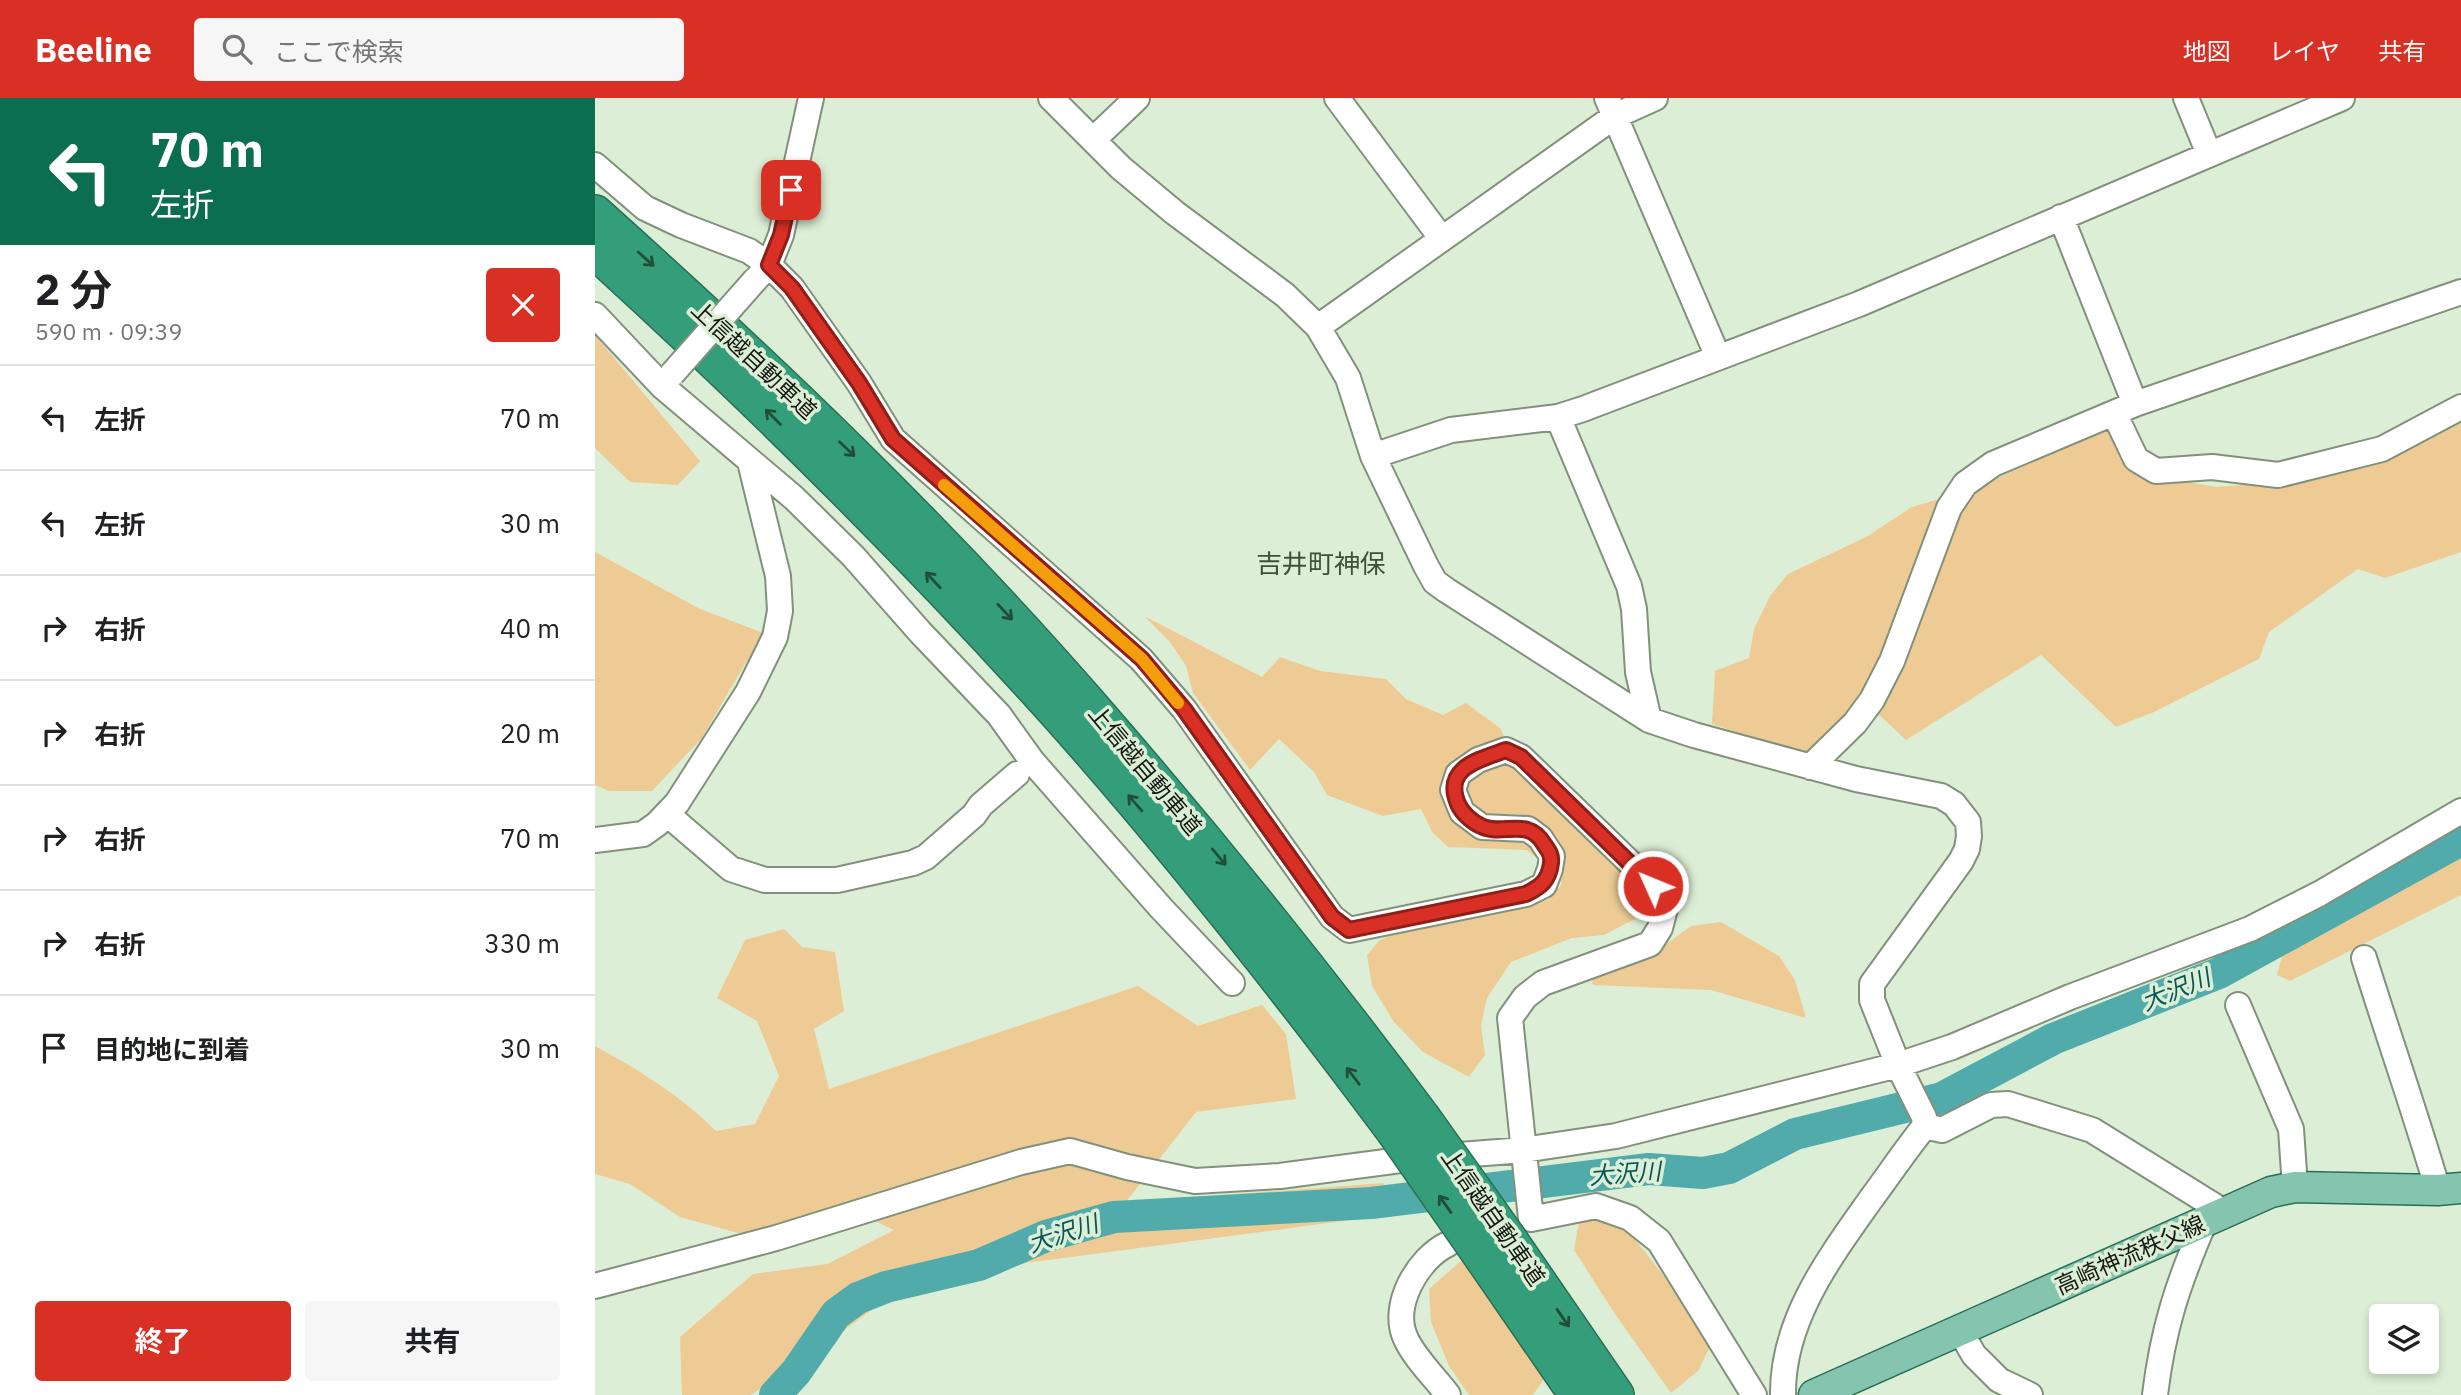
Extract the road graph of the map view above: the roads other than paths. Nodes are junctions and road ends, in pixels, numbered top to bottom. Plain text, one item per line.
1 (811, 98) edge
2 (1051, 98) edge
3 (1137, 98) edge
4 (1337, 98) edge
5 (1655, 98) edge
6 (2186, 98) edge
7 (2342, 98) edge
8 (1611, 107) edge
9 (1093, 140) junction
10 (2209, 154) junction
11 (595, 165) edge
12 (595, 213) edge
13 (2061, 217) junction
14 (1442, 239) junction
15 (595, 251) edge
16 (762, 272) junction
17 (2461, 292) edge
18 (595, 315) edge
19 (1318, 327) junction
20 (1718, 357) junction
21 (667, 380) junction
22 (2461, 407) edge
23 (2124, 409) junction
24 (1557, 417) junction
25 (1373, 456) junction
26 (750, 462) junction
27 (1649, 720) junction
28 (1810, 767) junction
29 (1017, 774) dead end
30 (2461, 811) edge
31 (667, 814) junction
32 (595, 840) edge
33 (2364, 958) dead end
34 (1232, 983) dead end
35 (2238, 1005) dead end
36 (1898, 1065) junction
37 (1408, 1124) junction
38 (1925, 1126) junction
39 (1524, 1150) junction
40 (2295, 1187) junction
41 (2450, 1189) edge
42 (2215, 1217) junction
43 (1448, 1244) dead end
44 (1498, 1251) junction
45 (595, 1286) edge
46 (1960, 1331) junction
47 (1448, 1395) edge
48 (1577, 1395) edge
49 (1616, 1395) edge
50 (1754, 1395) edge
51 (1783, 1395) edge
52 (1815, 1395) edge
53 (2030, 1395) edge
54 (2155, 1395) edge

1 - 16 street
2 - 9 street
3 - 9 street
4 - 14 street
5 - 8 street
6 - 10 street
7 - 10 street
8 - 14 street
8 - 20 street
9 - 19 street
10 - 13 street
11 - 16 street
12 -> 37 highway, 上信越自動車道
13 - 20 street
13 - 23 street
14 - 19 street
37 -> 15 highway, 上信越自動車道
16 - 21 street, bridge
16 - 39 street
17 - 23 street
18 - 21 street
19 - 25 street
20 - 24 street
21 - 26 street
22 - 23 street
23 - 28 street
24 - 25 street
24 - 27 street
25 - 27 street
26 - 31 street
26 - 34 street
27 - 28 street
28 - 36 street
29 - 31 street
30 - 36 street
31 - 32 street
33 - 41 street
35 - 40 street
36 - 38 street
36 - 39 street
37 - 44 highway, 上信越自動車道, bridge
38 - 42 street
38 - 51 street
39 - 45 street
39 - 50 street
40 - 41 main road, 高崎神流秩父線
40 - 42 main road, 高崎神流秩父線
42 - 46 main road, 高崎神流秩父線
42 - 54 street
43 - 47 street
44 - 48 highway, 上信越自動車道
44 -> 49 highway, 上信越自動車道
46 - 52 main road, 高崎神流秩父線
46 - 53 street

